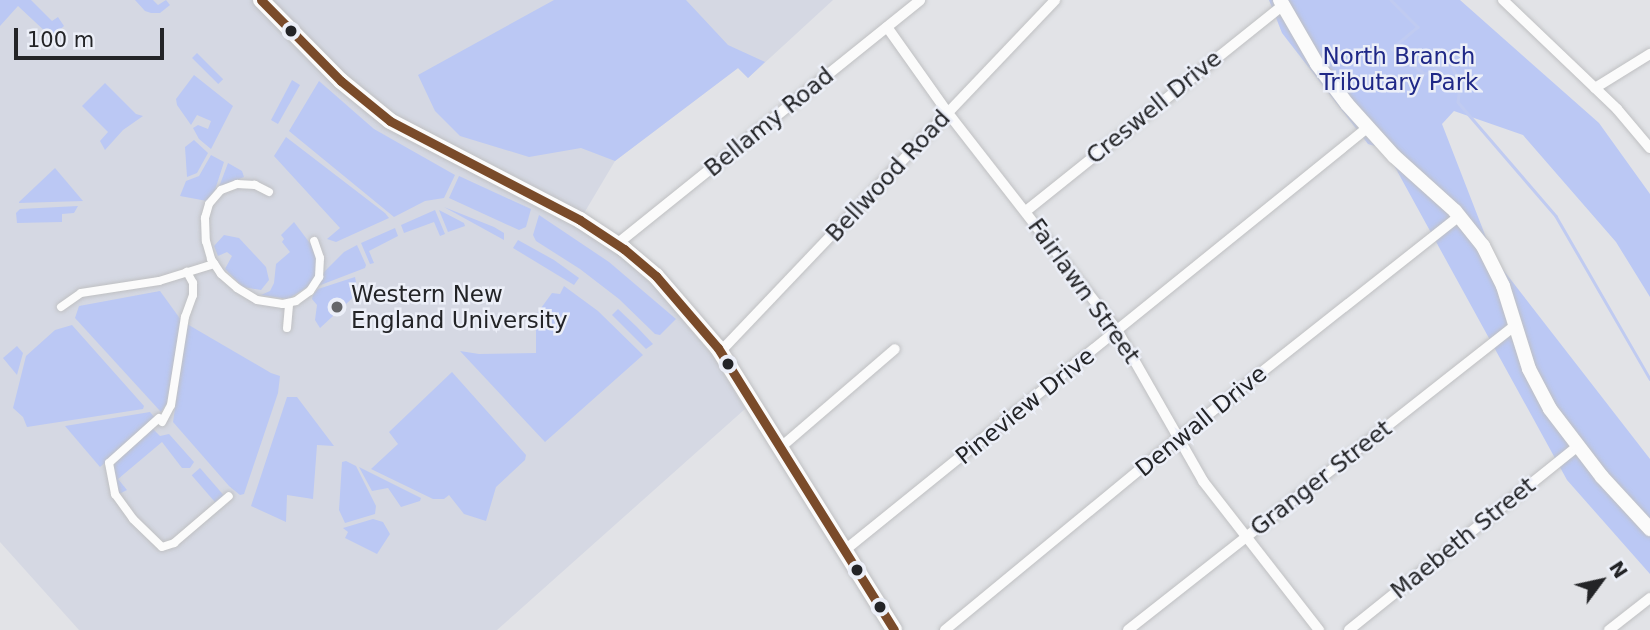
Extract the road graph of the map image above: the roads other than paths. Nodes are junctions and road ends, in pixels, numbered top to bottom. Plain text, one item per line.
1 (261, 0) edge
2 (920, 0) edge
3 (1055, 0) edge
4 (1503, 0) edge
5 (1281, 2) edge
6 (887, 27) junction
7 (1650, 54) edge
8 (1595, 88) junction
9 (948, 113) junction
10 (1367, 128) junction
11 (1650, 148) edge
12 (269, 192) dead end
13 (1026, 211) junction
14 (1459, 216) junction
15 (314, 241) dead end
16 (617, 244) junction
17 (214, 264) junction
18 (187, 272) junction
19 (289, 303) junction
20 (61, 307) dead end
21 (1515, 326) junction
22 (287, 328) dead end
23 (1117, 330) junction
24 (895, 349) dead end
25 (720, 352) junction
26 (1177, 439) junction
27 (781, 447) junction
28 (1577, 447) junction
29 (229, 496) dead end
30 (1650, 529) edge
31 (1247, 536) junction
32 (845, 550) junction
33 (1650, 598) edge
34 (894, 630) edge
35 (945, 630) edge
36 (1128, 630) edge
37 (1319, 630) edge
38 (1349, 630) edge
39 (1609, 630) edge

1 - 16 main road
2 - 6 street, Bellamy Road
3 - 9 street, Bellwood Road
4 - 8 street
5 - 10 street
5 - 13 street, Creswell Drive
6 - 9 street, Fairlawn Street
6 - 16 street, Bellamy Road
7 - 8 street
8 - 11 street
9 - 13 street, Fairlawn Street
9 - 25 street, Bellwood Road
10 - 14 street
10 - 23 street, Pineview Drive
12 - 17 street
13 - 23 street, Fairlawn Street
14 - 21 street
14 - 26 street, Denwall Drive
15 - 19 street
16 - 25 main road
17 - 18 street
17 - 19 street
18 - 20 street
18 - 29 street
19 - 22 street
21 - 28 street
21 - 31 street, Granger Street
23 - 26 street, Fairlawn Street
23 - 32 street, Pineview Drive
24 - 27 street
25 - 27 main road
26 - 31 street, Fairlawn Street
26 - 35 street, Denwall Drive
27 - 32 main road
28 - 30 street
28 - 38 street, Maebeth Street
31 - 36 street, Granger Street
31 - 37 street, Fairlawn Street
32 - 34 main road
33 - 39 street

